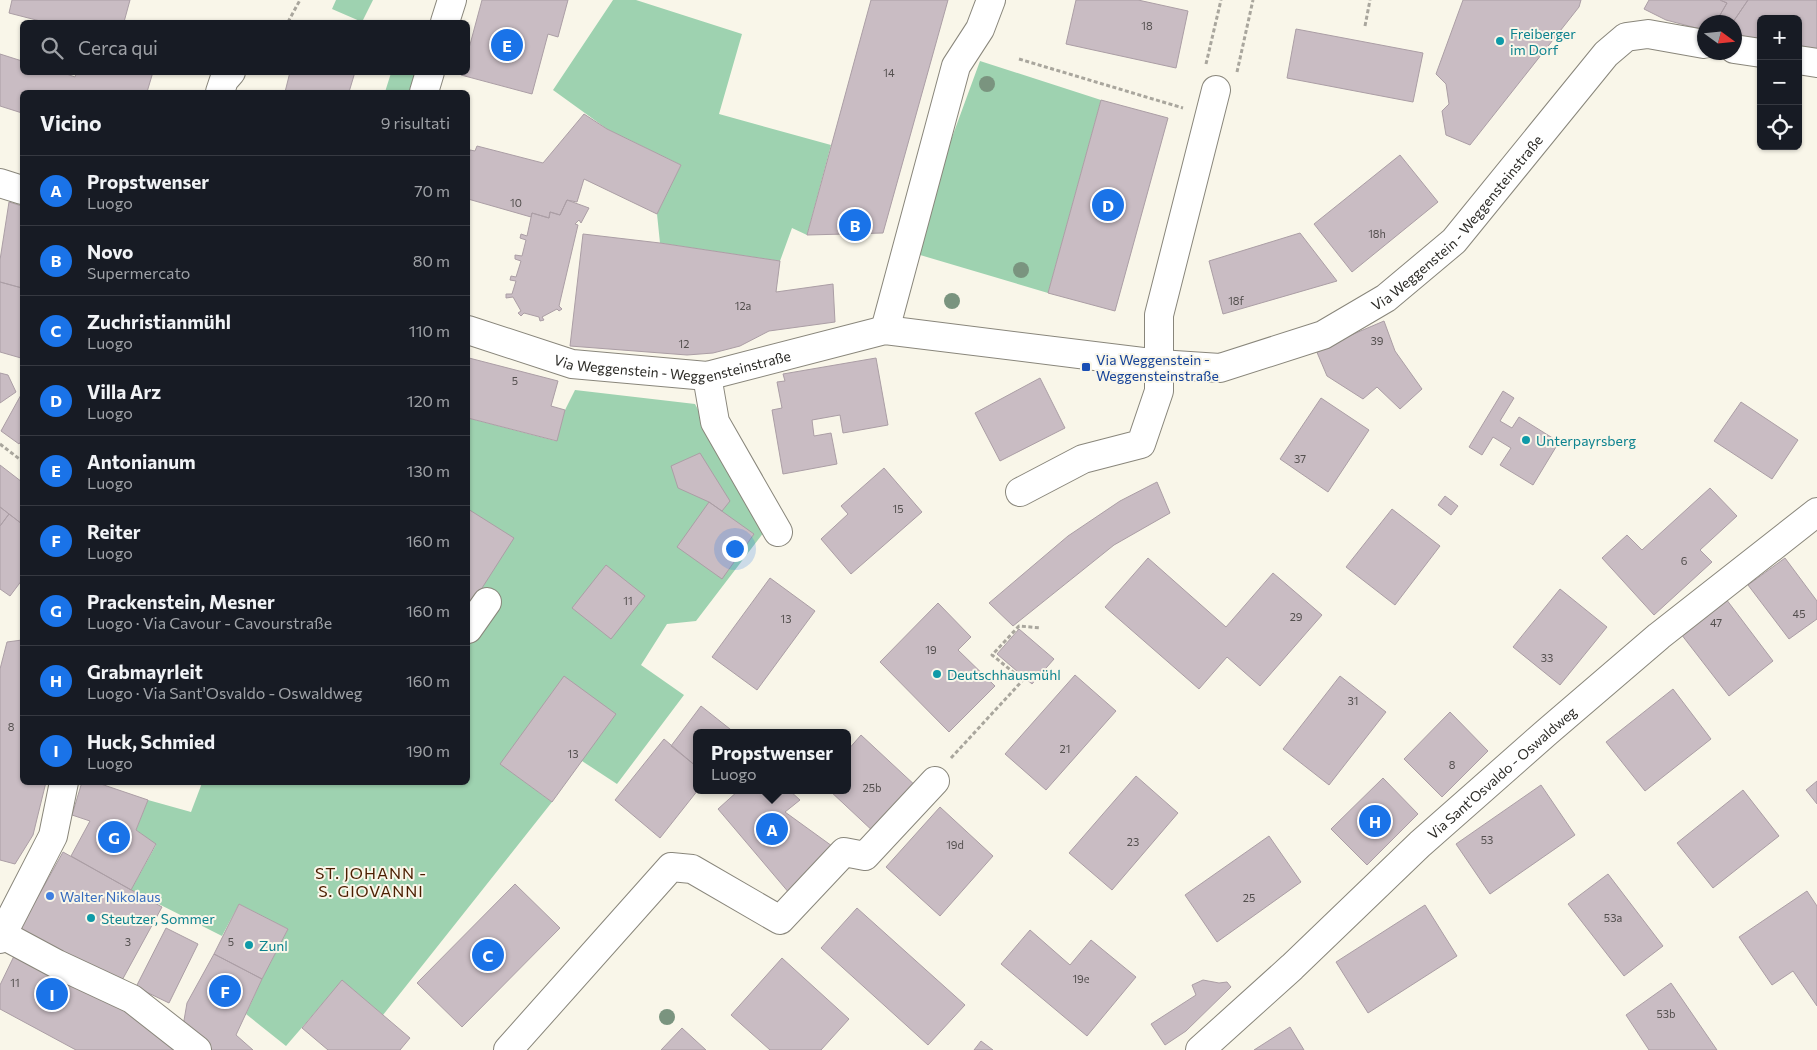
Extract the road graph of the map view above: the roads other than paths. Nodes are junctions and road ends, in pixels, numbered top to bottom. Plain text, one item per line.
1 (452, 0) edge
2 (990, 0) edge
3 (446, 20) edge
4 (1697, 43) edge
5 (1742, 50) edge
6 (1757, 52) edge
7 (1802, 61) edge
8 (1817, 63) edge
9 (229, 75) edge
10 (429, 75) edge
11 (221, 90) edge
12 (425, 90) edge
13 (1211, 91) road end
14 (0, 183) edge
15 (20, 189) edge
16 (885, 330) junction
17 (470, 331) edge
18 (1159, 364) junction
19 (707, 376) junction
20 (1020, 492) dead end
21 (1817, 512) edge
22 (778, 532) dead end
23 (487, 602) dead end
24 (470, 626) edge
25 (935, 781) road end
26 (63, 785) edge
27 (1, 937) edge
28 (197, 1050) edge
29 (508, 1050) edge
30 (1200, 1050) edge

1 - 3 street
2 - 16 street
4 - 18 street, Via Weggenstein - Weggensteinstraße
5 - 6 street
7 - 8 street
9 - 11 street
10 - 12 street
13 - 18 street
14 - 15 street
16 - 18 street, Via Weggenstein - Weggensteinstraße
16 - 19 street, Via Weggenstein - Weggensteinstraße
17 - 19 street, Via Weggenstein - Weggensteinstraße
18 - 20 street
19 - 22 street
21 - 30 street, Via Sant'Osvaldo - Oswaldweg
23 - 24 street
25 - 29 street
26 - 27 street
27 - 28 street

